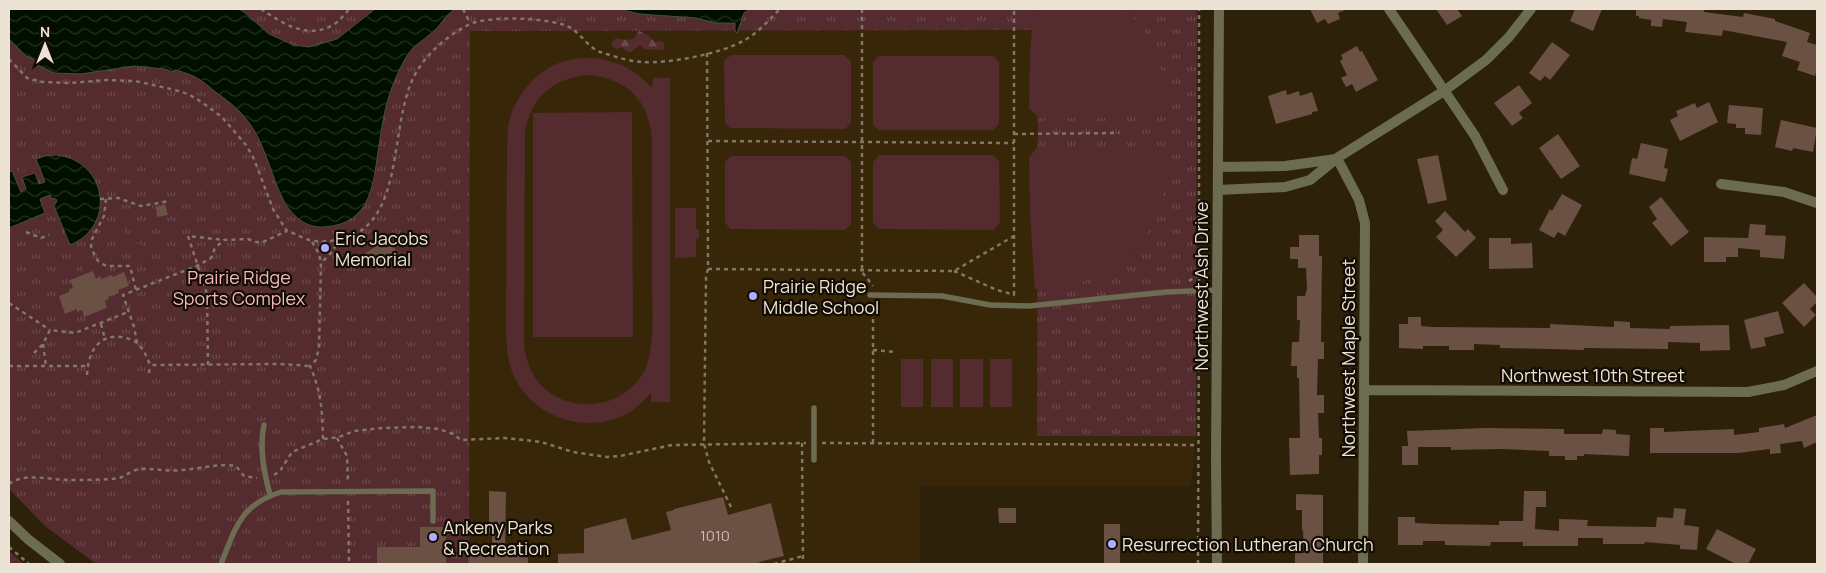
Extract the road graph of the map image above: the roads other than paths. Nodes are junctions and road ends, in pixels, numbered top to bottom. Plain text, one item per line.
1 (1218, 9) edge
2 (1389, 9) edge
3 (1531, 9) edge
4 (1444, 91) junction
5 (1337, 158) junction
6 (1218, 167) junction
7 (1721, 184) dead end
8 (1218, 190) junction
9 (1503, 190) dead end
10 (1817, 203) edge
11 (1218, 290) junction
12 (872, 295) road end
13 (1817, 371) edge
14 (1365, 390) junction
15 (814, 408) dead end
16 (264, 425) dead end
17 (814, 460) dead end
18 (270, 495) junction
19 (9, 521) edge
20 (433, 521) dead end
21 (60, 564) edge
22 (221, 564) edge
23 (1217, 564) edge
24 (1363, 564) edge

1 - 6 street, Northwest Ash Drive
2 - 4 street
3 - 4 street
4 - 5 street
4 - 9 street
5 - 6 street
5 - 8 street
5 - 14 street, Northwest Maple Street
6 - 8 street, Northwest Ash Drive
7 - 10 street
8 - 11 street, Northwest Ash Drive
11 - 12 lane
11 - 23 street, Northwest Ash Drive
13 - 14 street, Northwest 10th Street
14 - 24 street, Northwest Maple Street
15 - 17 lane
16 - 18 lane
18 - 20 lane
18 - 22 lane
19 - 21 street

